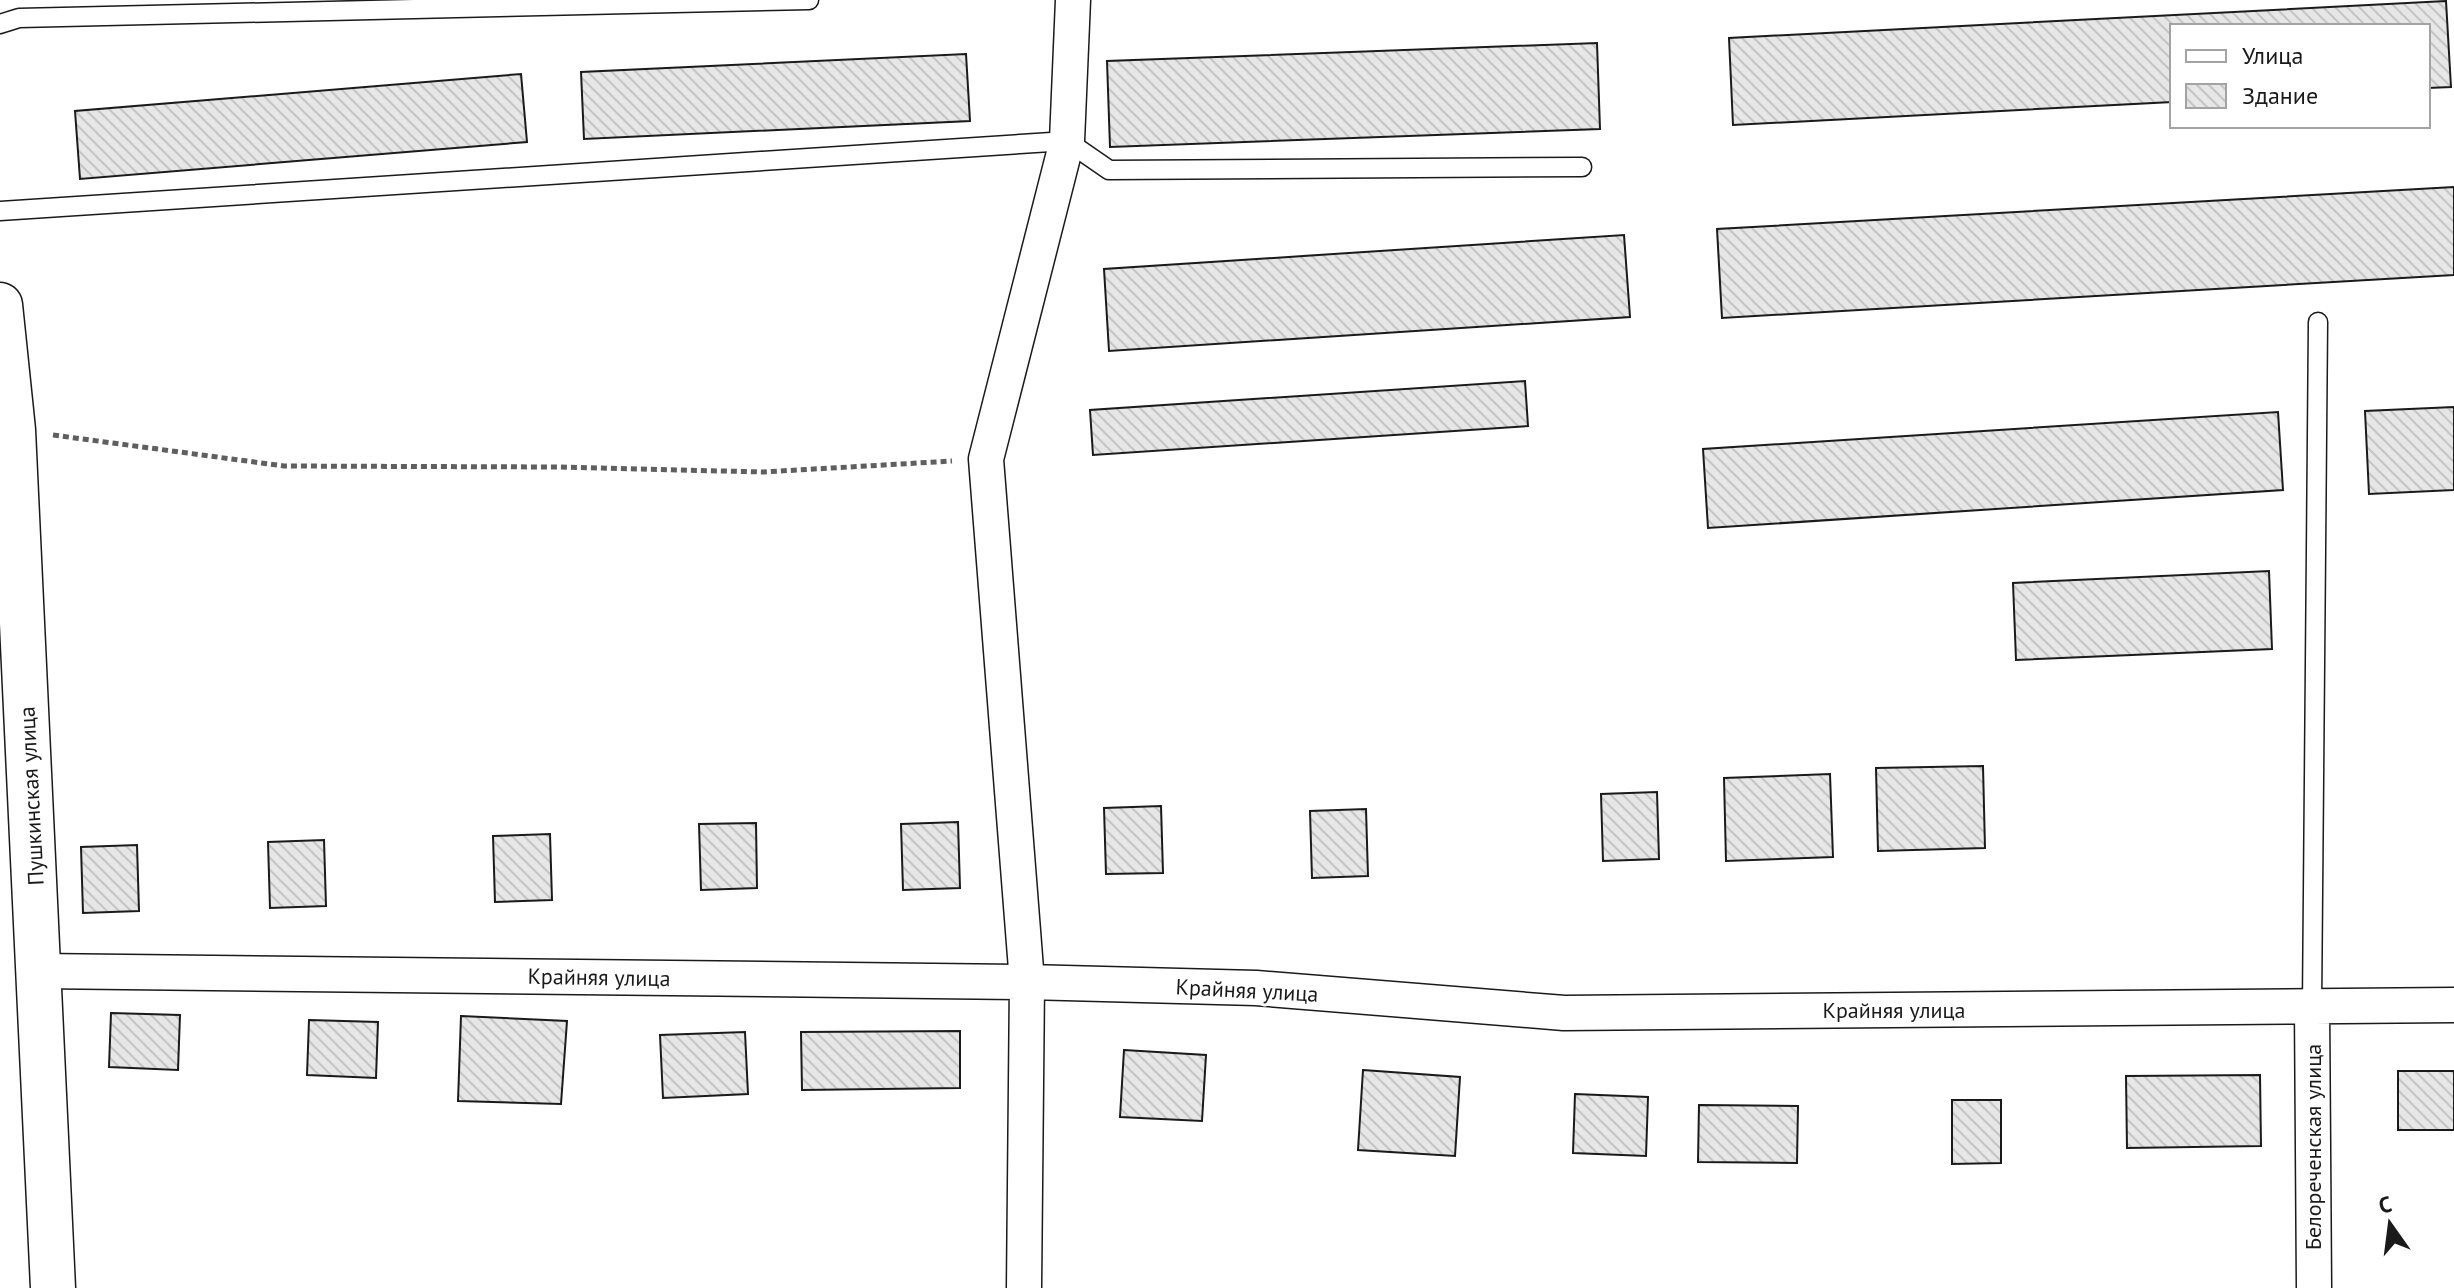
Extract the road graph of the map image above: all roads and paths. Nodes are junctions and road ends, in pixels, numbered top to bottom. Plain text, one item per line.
1 (809, 0) edge
2 (1073, 0) edge
3 (0, 24) edge
4 (1067, 141) junction
5 (1582, 167) dead end
6 (0, 211) edge
7 (0, 305) edge
8 (2318, 322) dead end
9 (13, 430) junction
10 (986, 459) junction
11 (38, 971) junction
12 (1027, 982) junction
13 (2454, 1005) edge
14 (2312, 1007) junction
15 (53, 1288) edge
16 (1024, 1288) edge
17 (2314, 1288) edge

1 - 3 lane
2 - 4 street
4 - 5 lane
4 - 6 lane
4 - 10 street
7 - 9 street, Пушкинская улица
8 - 14 lane
9 - 10 path
9 - 11 street, Пушкинская улица
10 - 12 street
11 - 12 street, Крайняя улица
11 - 15 street, Пушкинская улица
12 - 14 street, Крайняя улица
12 - 16 street
13 - 14 street, Крайняя улица
14 - 17 street, Белореченская улица

